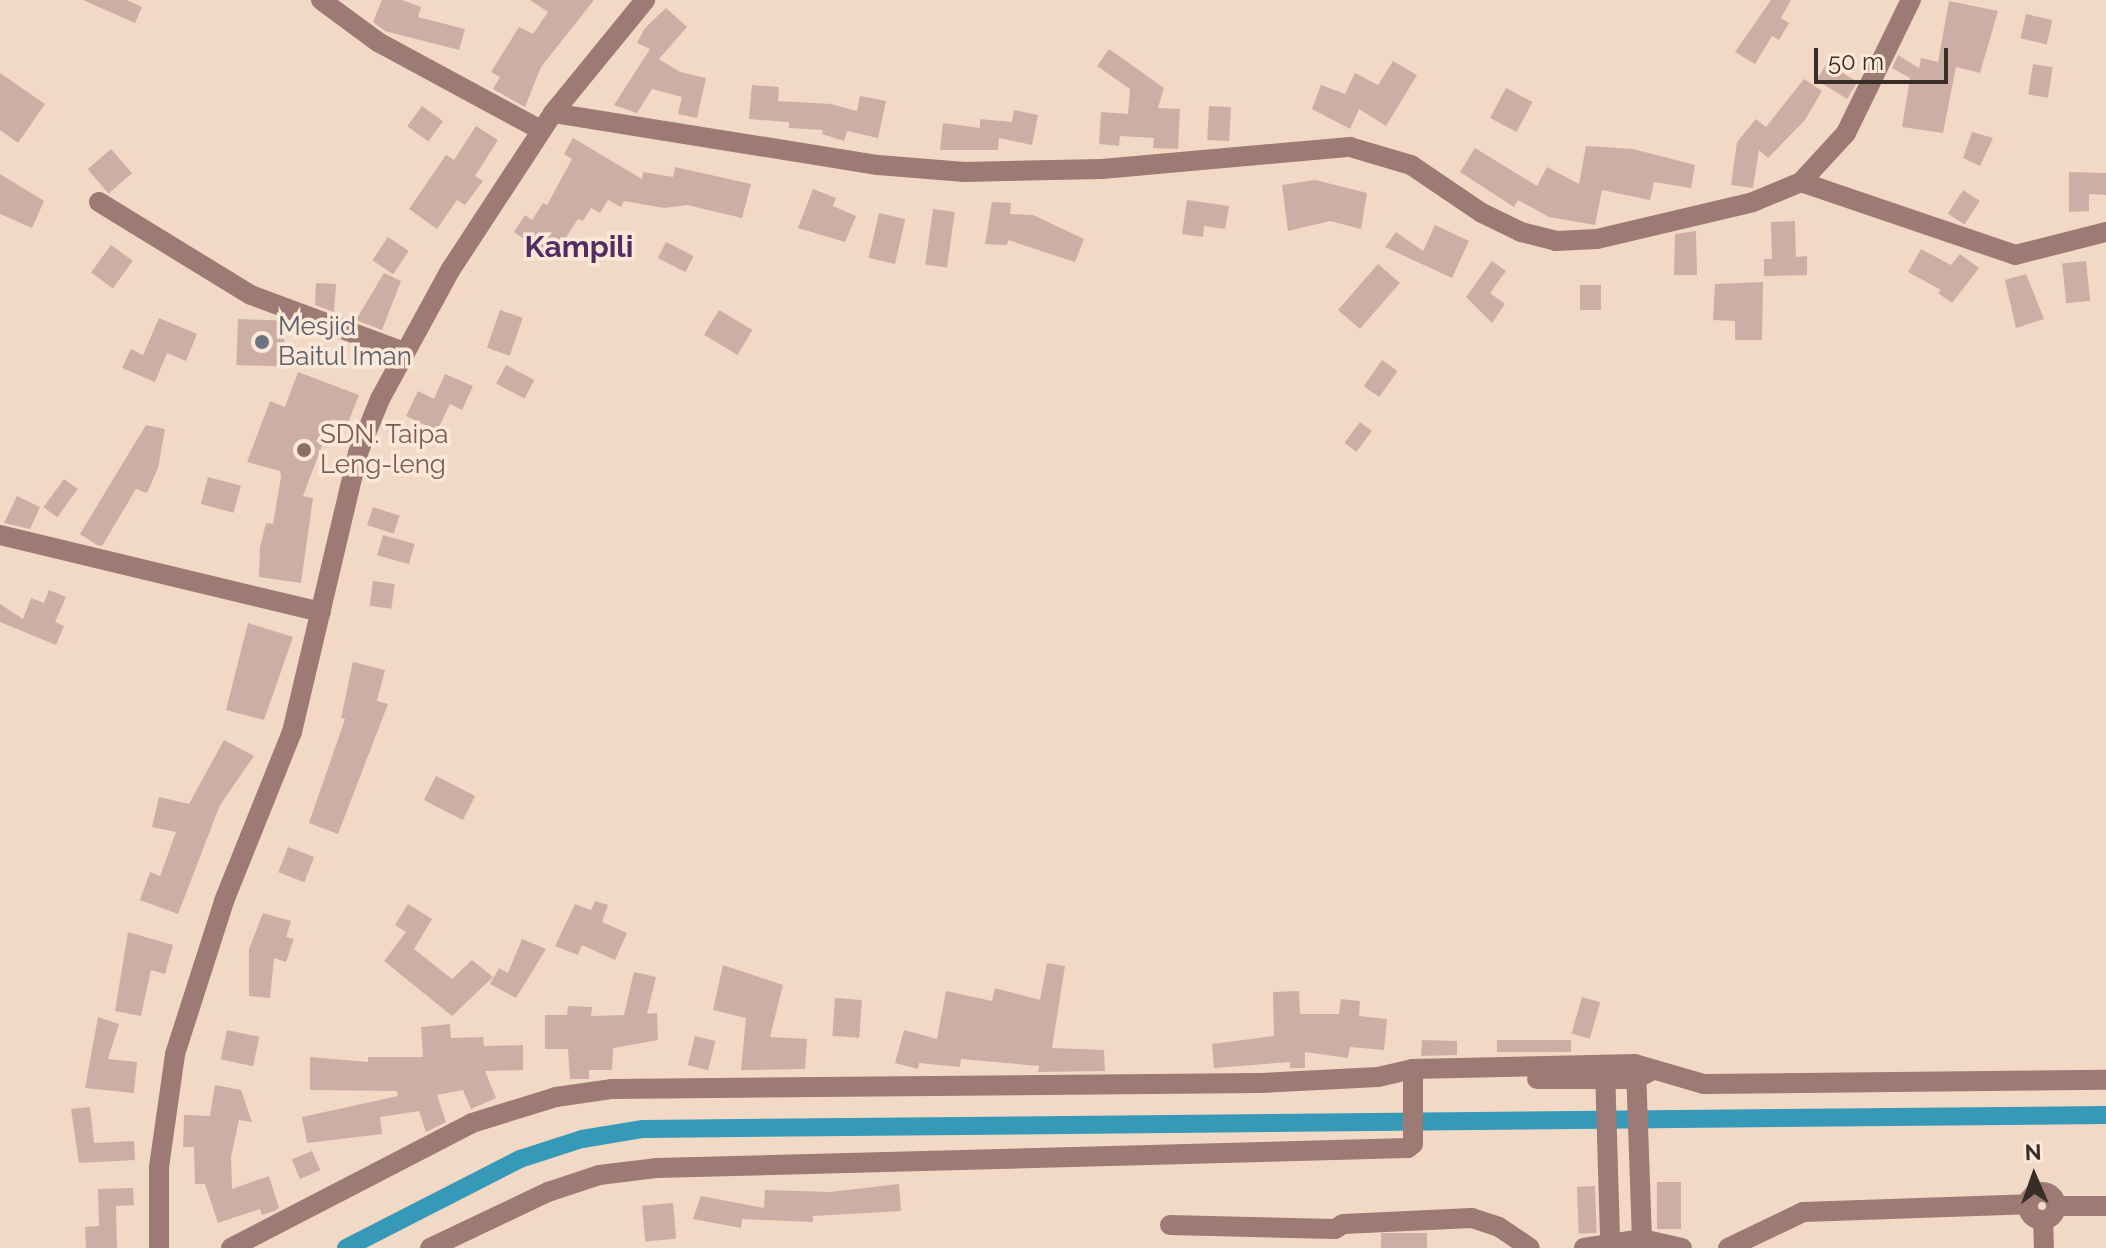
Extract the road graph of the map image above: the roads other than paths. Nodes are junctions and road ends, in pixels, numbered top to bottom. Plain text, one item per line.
1 (321, 0) edge
2 (645, 0) edge
3 (1911, 0) edge
4 (547, 122) junction
5 (1801, 182) junction
6 (99, 202) dead end
7 (2106, 232) edge
8 (404, 352) junction
9 (0, 535) edge
10 (321, 612) junction
11 (1640, 1076) junction
12 (1605, 1077) junction
13 (2106, 1080) edge
14 (1413, 1082) junction
15 (2106, 1206) edge
16 (2050, 1213) junction
17 (1170, 1225) dead end
18 (1335, 1239) edge
19 (1642, 1239) junction
20 (1610, 1240) junction
21 (159, 1248) edge
22 (231, 1248) edge
23 (430, 1248) edge
24 (1530, 1248) edge
25 (1584, 1248) edge
26 (1682, 1248) edge
27 (1728, 1248) edge
28 (2044, 1248) edge

1 - 4 street
2 - 4 street
3 - 5 street
4 - 5 street
4 - 8 street
5 - 7 street
6 - 8 street
8 - 10 street
9 - 10 street
10 - 21 street
11 - 12 street
11 - 13 street
11 - 19 street
12 - 14 street
12 - 20 street
14 - 22 street
14 - 23 street
15 - 16 street
16 - 27 street
16 - 28 street
17 - 18 street
18 - 24 street
19 - 20 street
19 - 26 street
20 - 25 street

